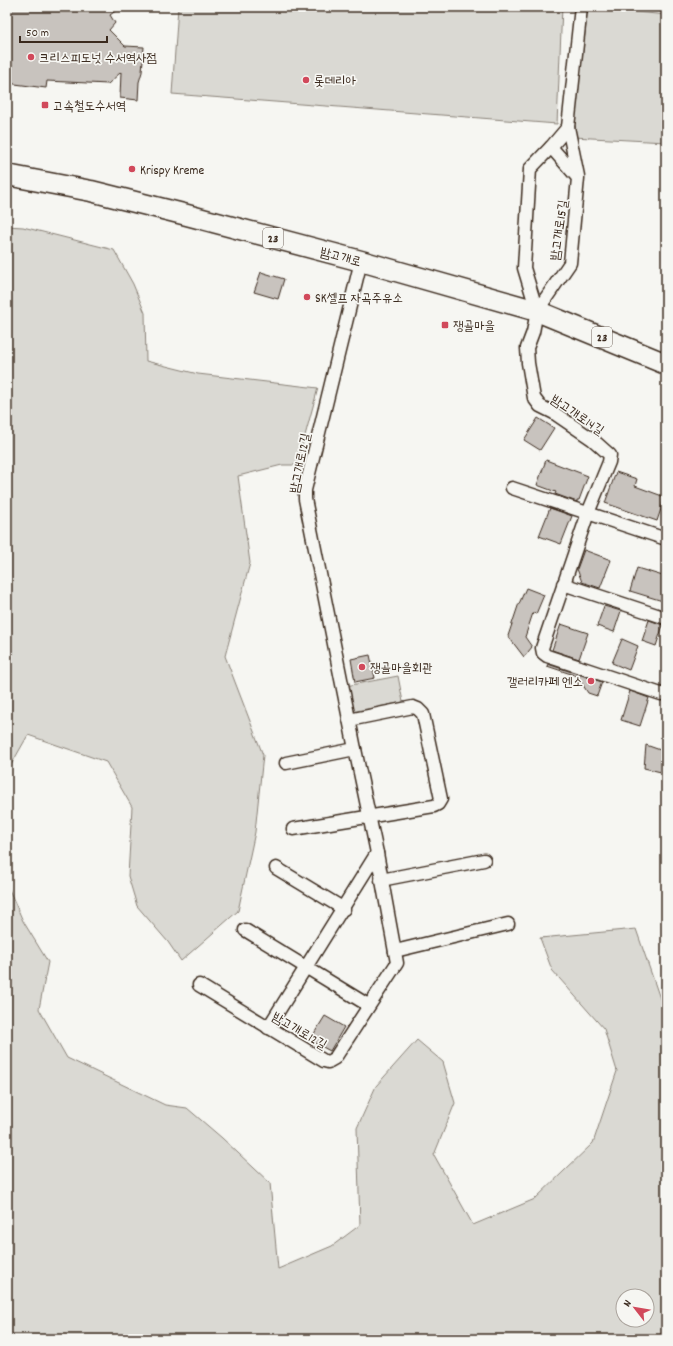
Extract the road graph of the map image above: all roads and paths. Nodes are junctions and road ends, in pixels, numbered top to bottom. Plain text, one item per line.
1 (580, 7) edge
2 (568, 127) junction
3 (551, 147) junction
4 (7, 175) edge
5 (578, 178) junction
6 (361, 261) junction
7 (537, 311) junction
8 (666, 364) edge
9 (512, 488) dead end
10 (588, 513) junction
11 (666, 539) edge
12 (563, 584) junction
13 (666, 618) edge
14 (666, 693) edge
15 (349, 720) junction
16 (355, 749) junction
17 (286, 763) dead end
18 (369, 817) junction
19 (293, 829) dead end
20 (377, 853) junction
21 (484, 860) dead end
22 (276, 868) dead end
23 (382, 880) junction
24 (344, 909) junction
25 (508, 924) dead end
26 (245, 930) dead end
27 (395, 951) junction
28 (306, 968) junction
29 (199, 985) dead end
30 (368, 1005) junction
31 (268, 1028) junction

1 - 2 street
2 - 3 street
2 - 5 street, 밤고개로15길
3 - 5 street
3 - 7 street
4 - 6 main road, 밤고개로 / 23
5 - 7 street, 밤고개로15길
6 - 7 main road, 밤고개로 / 23
6 - 15 street, 밤고개로12길
7 - 8 main road, 밤고개로 / 23
7 - 10 street, 밤고개로14길
9 - 10 street
10 - 11 street
10 - 12 street, 밤고개로14길
12 - 13 street
12 - 14 street, 밤고개로14길
15 - 16 street, 밤고개로12길
15 - 18 street
16 - 17 street
16 - 18 street, 밤고개로12길
18 - 19 street
18 - 20 street, 밤고개로12길
20 - 23 street, 밤고개로12길
20 - 24 street
21 - 23 street
22 - 24 street
23 - 27 street, 밤고개로12길
24 - 28 street
25 - 27 street
26 - 28 street
27 - 30 street, 밤고개로12길
28 - 30 street
28 - 31 street
29 - 31 street, 밤고개로12길
30 - 31 street, 밤고개로12길

